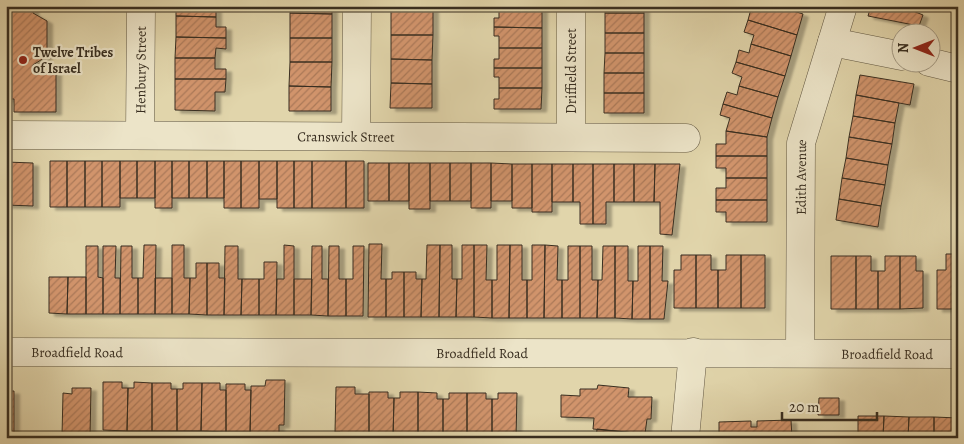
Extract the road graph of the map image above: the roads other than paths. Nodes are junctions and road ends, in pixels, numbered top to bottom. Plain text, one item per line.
1 (141, 6) edge
2 (357, 6) edge
3 (571, 6) edge
4 (843, 6) edge
5 (832, 42) junction
6 (892, 54) edge
7 (942, 65) edge
8 (958, 69) edge
9 (140, 134) junction
10 (10, 135) edge
11 (356, 136) junction
12 (571, 136) junction
13 (686, 138) dead end
14 (6, 352) edge
15 (693, 352) junction
16 (800, 353) junction
17 (958, 354) edge
18 (685, 438) edge

1 - 9 street, Henbury Street
2 - 11 street
3 - 12 street, Driffield Street
4 - 5 street, Edith Avenue
5 - 6 street
5 - 16 street, Edith Avenue
7 - 8 street
9 - 10 street, Cranswick Street
9 - 11 street, Cranswick Street
11 - 12 street, Cranswick Street
12 - 13 street, Cranswick Street
14 - 15 street, Broadfield Road
15 - 16 street, Broadfield Road
15 - 18 street
16 - 17 street, Broadfield Road

